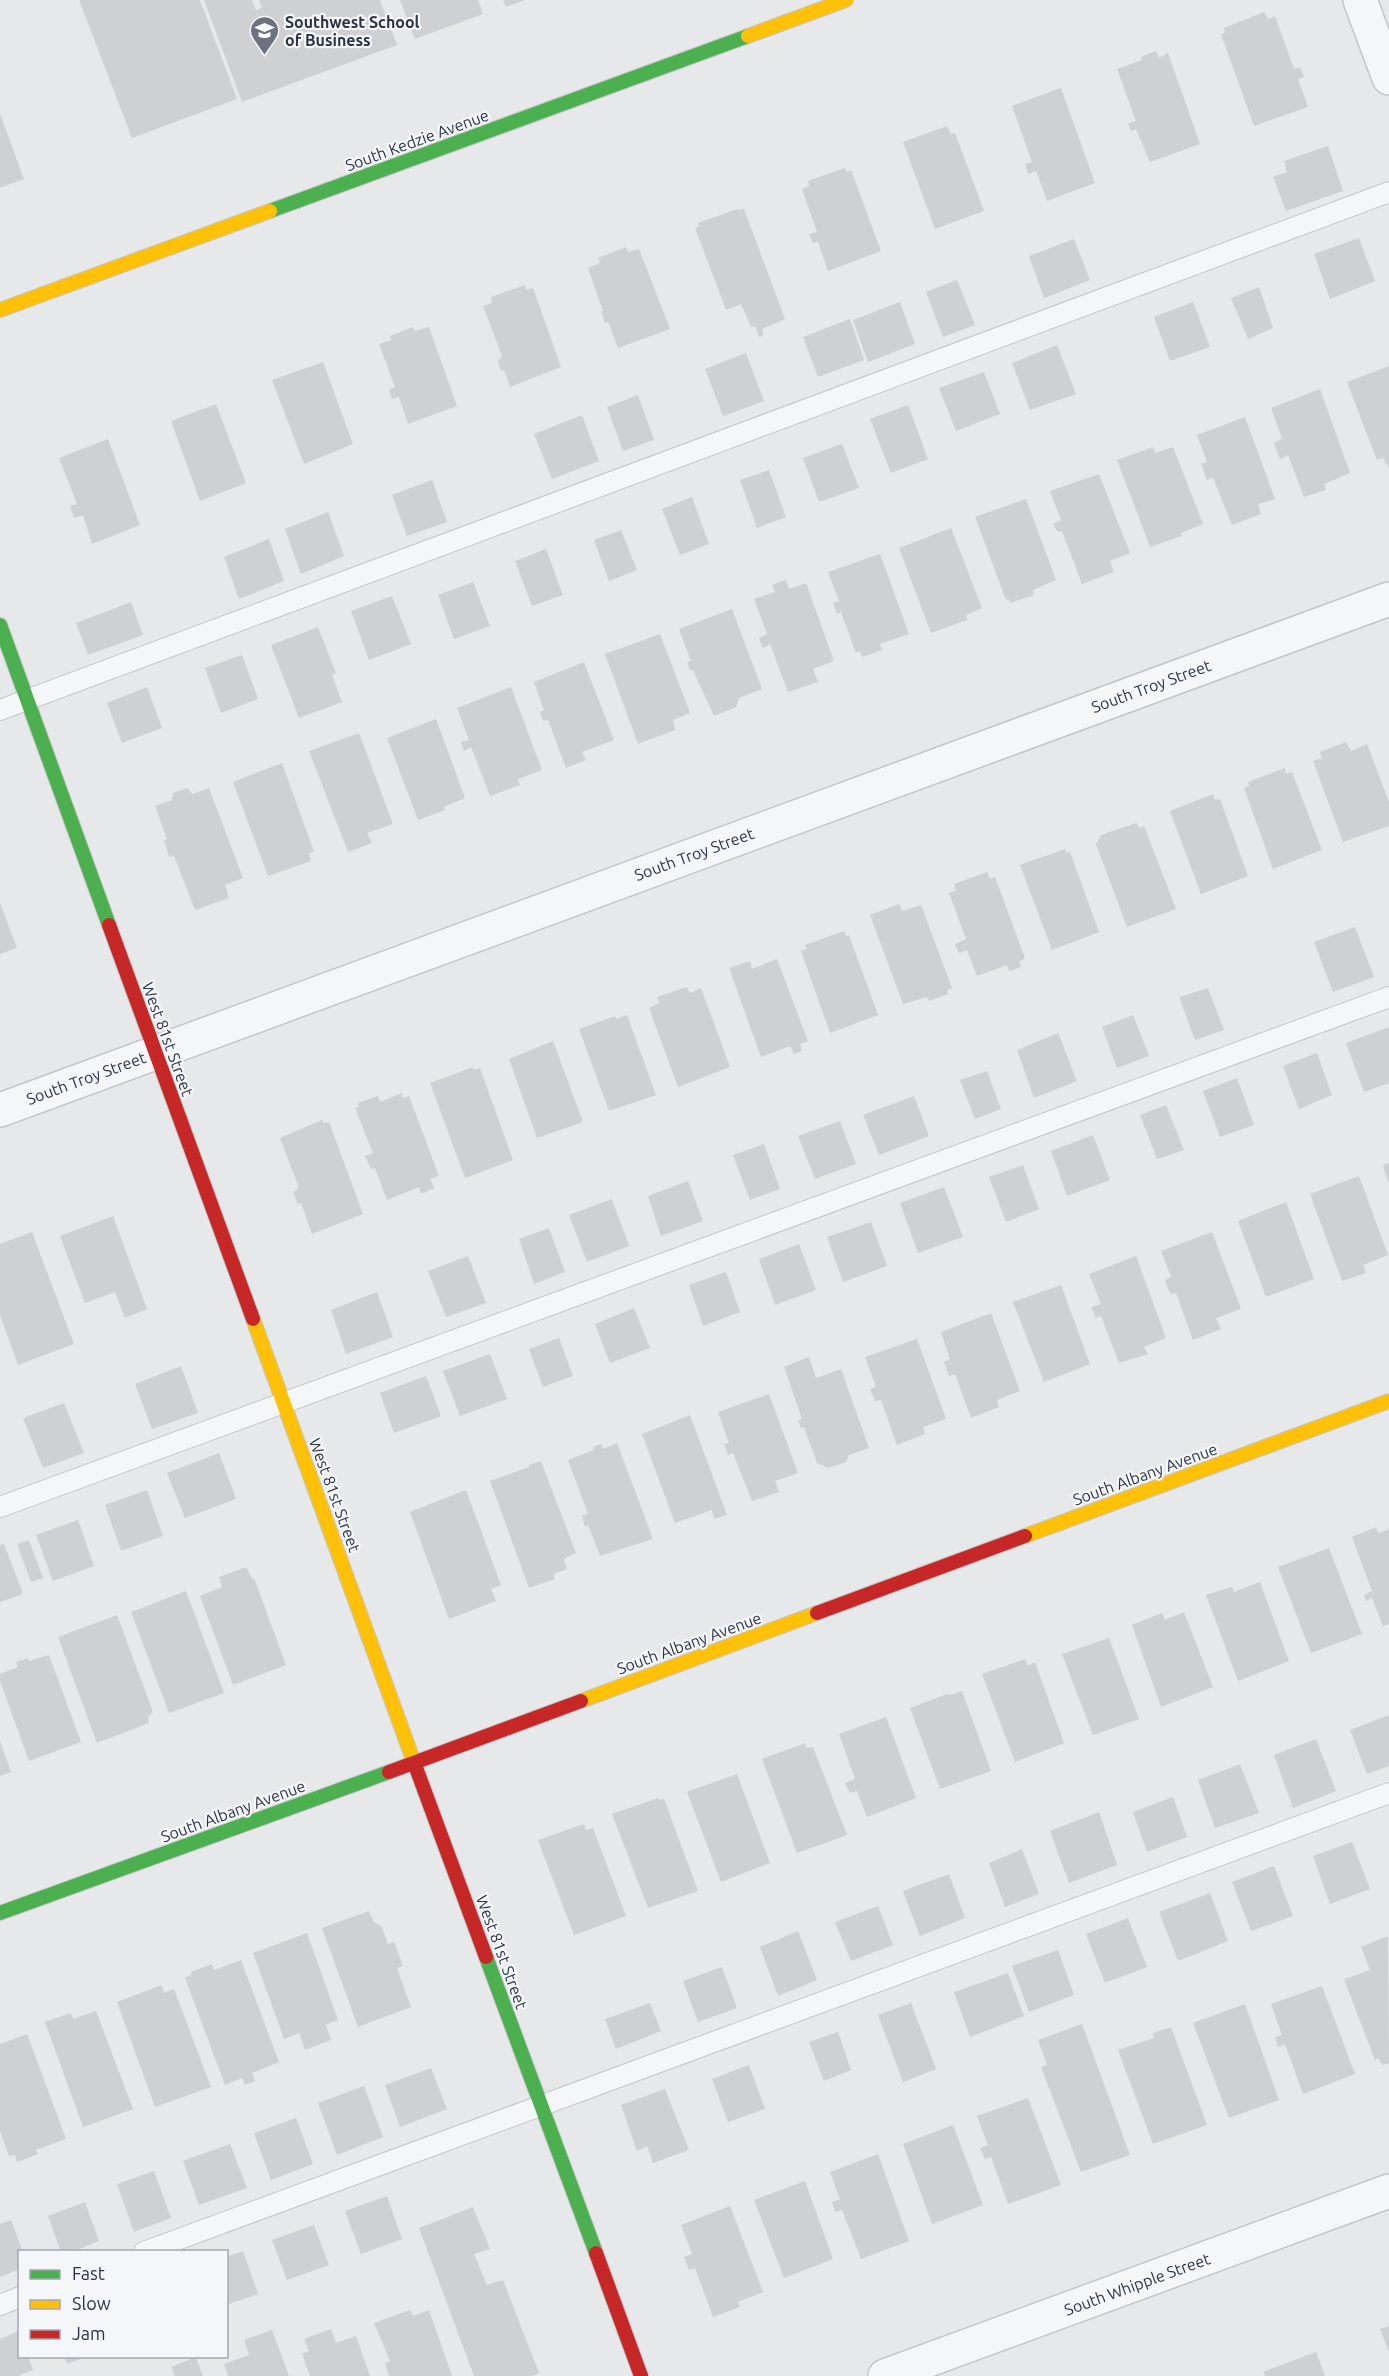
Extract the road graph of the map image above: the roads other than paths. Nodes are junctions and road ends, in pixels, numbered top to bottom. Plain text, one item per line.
1 (846, 0) edge
2 (1360, 0) edge
3 (1389, 78) edge
4 (1389, 192) edge
5 (0, 310) edge
6 (1389, 599) edge
7 (0, 625) edge
8 (27, 700) junction
9 (0, 710) edge
10 (1389, 997) edge
11 (155, 1052) junction
12 (0, 1110) edge
13 (1389, 1401) edge
14 (284, 1403) junction
15 (0, 1507) edge
16 (414, 1762) junction
17 (1389, 1793) edge
18 (0, 1913) edge
19 (541, 2106) junction
20 (1389, 2191) edge
21 (149, 2250) edge
22 (18, 2298) edge
23 (0, 2305) edge
24 (641, 2376) edge
25 (885, 2376) edge

1 - 5 street, South Kedzie Avenue
2 - 3 street
4 - 8 lane
6 - 11 street, South Troy Street
7 - 8 street, West 81st Street
8 - 9 lane
8 - 11 street, West 81st Street
10 - 14 lane
11 - 12 street, South Troy Street
11 - 14 street, West 81st Street
13 - 16 street, South Albany Avenue
14 - 15 lane
14 - 16 street, West 81st Street
16 - 18 street, South Albany Avenue
16 - 19 street, West 81st Street
17 - 19 lane
19 - 21 lane
19 - 24 street, West 81st Street
20 - 25 street, South Whipple Street
22 - 23 lane

